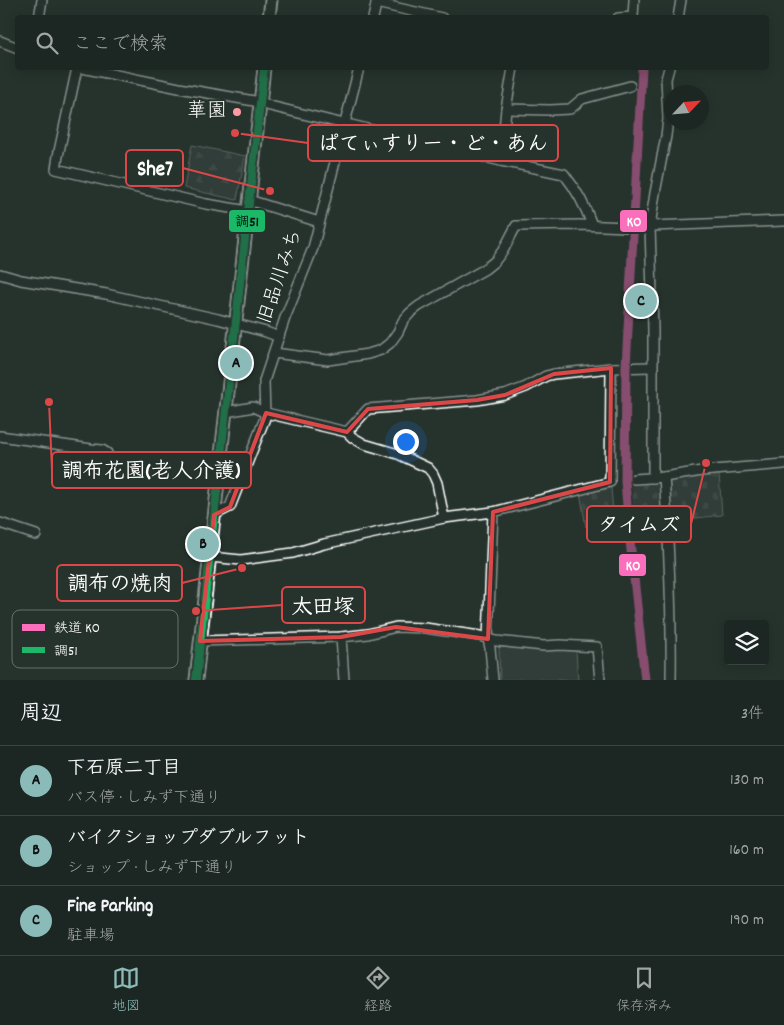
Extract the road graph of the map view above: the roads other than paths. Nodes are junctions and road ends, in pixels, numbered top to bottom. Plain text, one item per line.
1 (42, 0) edge
2 (271, 0) edge
3 (634, 0) edge
4 (680, 0) edge
5 (377, 2) edge
6 (40, 15) edge
7 (269, 15) edge
8 (373, 15) edge
9 (430, 15) edge
10 (633, 15) edge
11 (678, 15) edge
12 (0, 41) edge
13 (15, 47) edge
14 (77, 70) edge
15 (92, 70) edge
16 (264, 70) edge
17 (358, 70) edge
18 (513, 70) edge
19 (668, 70) edge
20 (630, 86) dead end
21 (260, 102) junction
22 (506, 110) junction
23 (344, 124) junction
24 (501, 161) junction
25 (248, 205) junction
26 (784, 221) edge
27 (319, 222) junction
28 (592, 225) junction
29 (650, 226) junction
30 (0, 274) edge
31 (235, 323) junction
32 (279, 337) junction
33 (274, 353) junction
34 (652, 367) junction
35 (611, 368) junction
36 (226, 412) junction
37 (266, 413) junction
38 (347, 432) junction
39 (0, 436) edge
40 (107, 453) dead end
41 (784, 464) edge
42 (664, 477) junction
43 (652, 478) junction
44 (634, 480) dead end
45 (493, 512) junction
46 (214, 515) junction
47 (444, 518) junction
48 (0, 523) edge
49 (36, 535) dead end
50 (210, 557) junction
51 (341, 637) junction
52 (488, 639) junction
53 (200, 641) junction
54 (194, 679) edge
55 (344, 680) edge
56 (493, 680) edge
57 (600, 680) edge
58 (671, 680) edge

1 - 6 street
2 - 7 street
3 - 10 street
4 - 11 street
5 - 8 street
5 - 9 street
12 - 13 street
14 - 25 street
15 - 21 street
16 - 21 street
17 - 23 street, 旧品川みち
18 - 22 street
19 - 29 street
20 - 22 street
21 - 23 street
21 - 25 street
22 - 24 street
23 - 24 street
23 - 27 street, 旧品川みち
24 - 28 street
25 - 27 street
25 - 31 street
26 - 29 street
27 - 32 street, 旧品川みち
28 - 29 street
28 - 33 street
29 - 34 street
30 - 31 street
31 - 32 street
31 - 36 street
32 - 33 street, 旧品川みち
33 - 37 street, 旧品川みち
34 - 35 street
34 - 43 street
35 - 38 street
35 - 45 street
36 - 37 street
36 - 46 street
37 - 38 street
37 - 46 street, 旧品川みち
38 - 47 street
39 - 40 street
41 - 42 street
42 - 43 street
42 - 58 street
43 - 44 street
45 - 47 street
45 - 52 street
46 - 50 street
47 - 50 street
48 - 49 street
50 - 53 street
51 - 52 street
51 - 53 street
51 - 55 street
52 - 56 street
52 - 57 street
53 - 54 street

